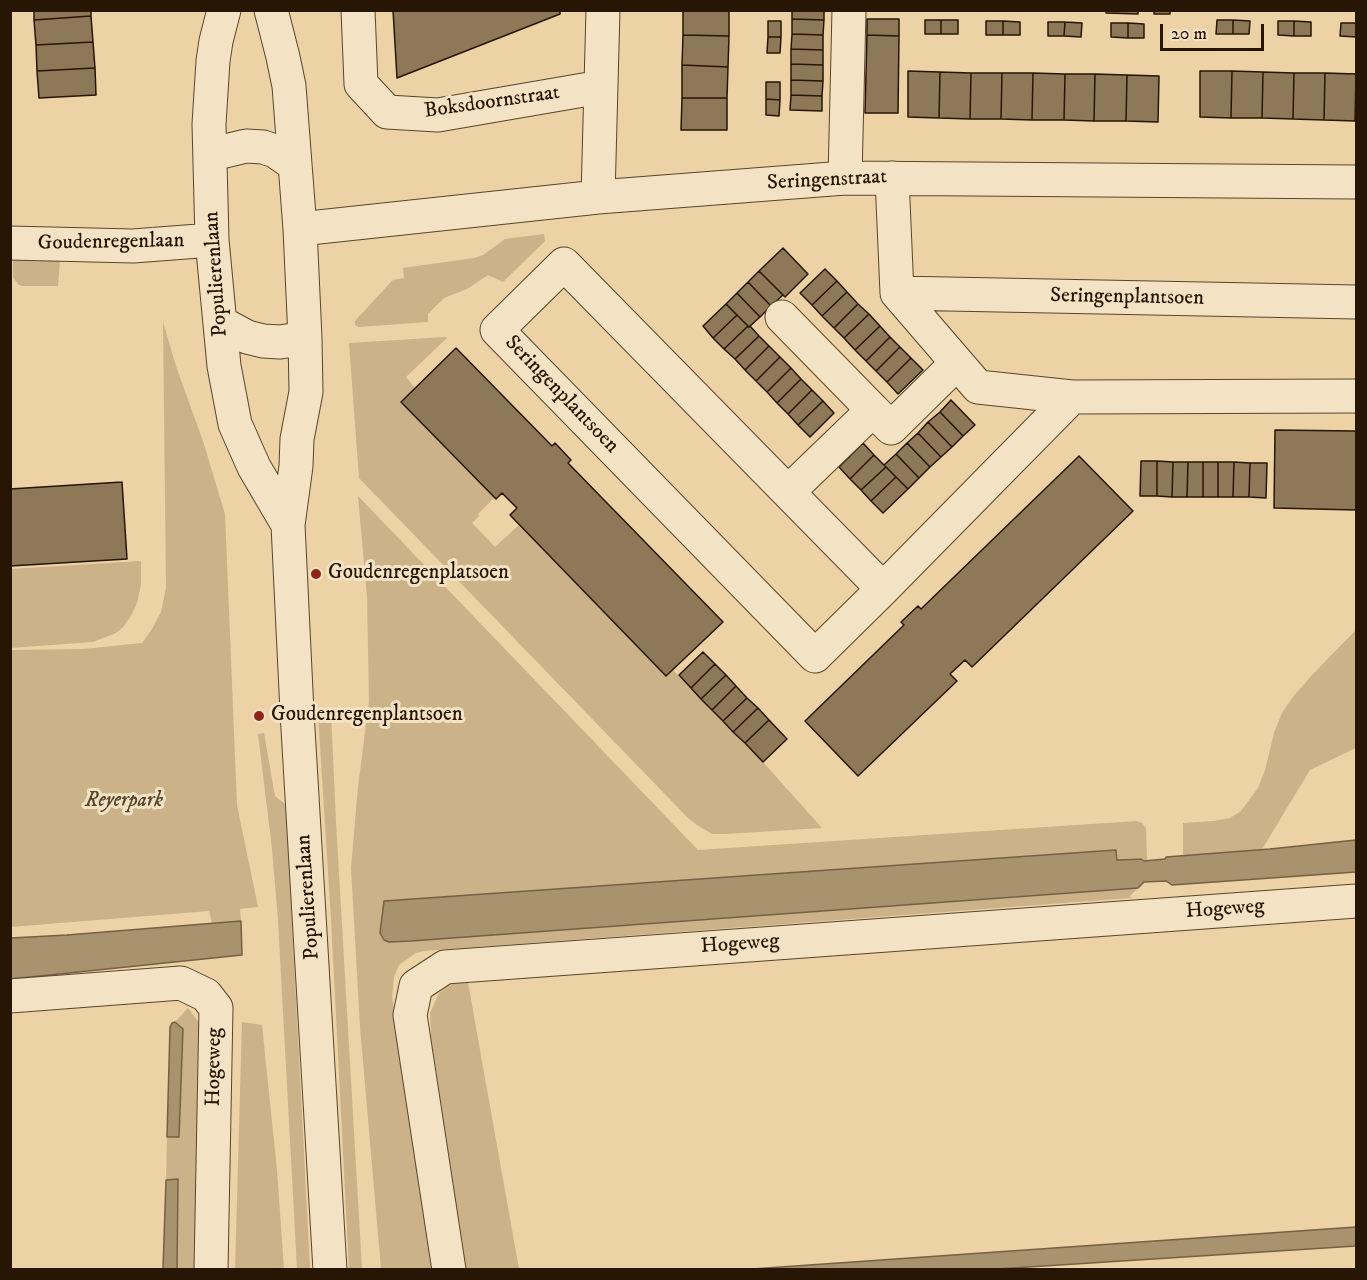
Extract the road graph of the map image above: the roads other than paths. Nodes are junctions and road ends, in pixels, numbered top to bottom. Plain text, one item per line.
1 (224, 10) edge
2 (271, 10) edge
3 (358, 10) edge
4 (603, 10) edge
5 (849, 10) edge
6 (601, 87) junction
7 (210, 156) junction
8 (295, 165) junction
9 (844, 178) junction
10 (892, 178) junction
11 (1356, 182) edge
12 (598, 197) junction
13 (300, 229) junction
14 (212, 240) junction
15 (10, 243) edge
16 (897, 293) junction
17 (1356, 302) edge
18 (782, 317) dead end
19 (221, 323) junction
20 (305, 338) junction
21 (957, 363) junction
22 (1356, 396) edge
23 (1072, 397) junction
24 (873, 410) junction
25 (788, 492) junction
26 (288, 525) junction
27 (884, 589) junction
28 (1356, 901) edge
29 (10, 996) edge
30 (211, 1269) edge
31 (330, 1269) edge
32 (448, 1269) edge

1 - 7 street, Populierenlaan
2 - 8 street, Populierenlaan
3 - 6 street, Boksdoornstraat
4 - 6 street
5 - 9 street
6 - 12 street
7 - 8 street
7 - 14 street, Populierenlaan
8 - 13 street, Populierenlaan
9 - 10 street, Seringenstraat
9 - 12 street, Seringenstraat
10 - 11 street, Seringenstraat
10 - 16 street
12 - 13 street, Seringenstraat
13 - 20 street, Populierenlaan
14 - 15 street, Goudenregenlaan
14 - 19 street, Populierenlaan
16 - 17 street, Seringenplantsoen
16 - 21 street
18 - 24 street
19 - 20 street
19 - 26 street, Populierenlaan
20 - 26 street, Populierenlaan
21 - 23 street
21 - 24 street
22 - 23 street
23 - 27 street, Seringenplantsoen
24 - 25 street
25 - 27 street, Seringenplantsoen
25 - 27 street, Seringenplantsoen
26 - 31 street, Populierenlaan
28 - 32 street, Hogeweg
29 - 30 street, Hogeweg

